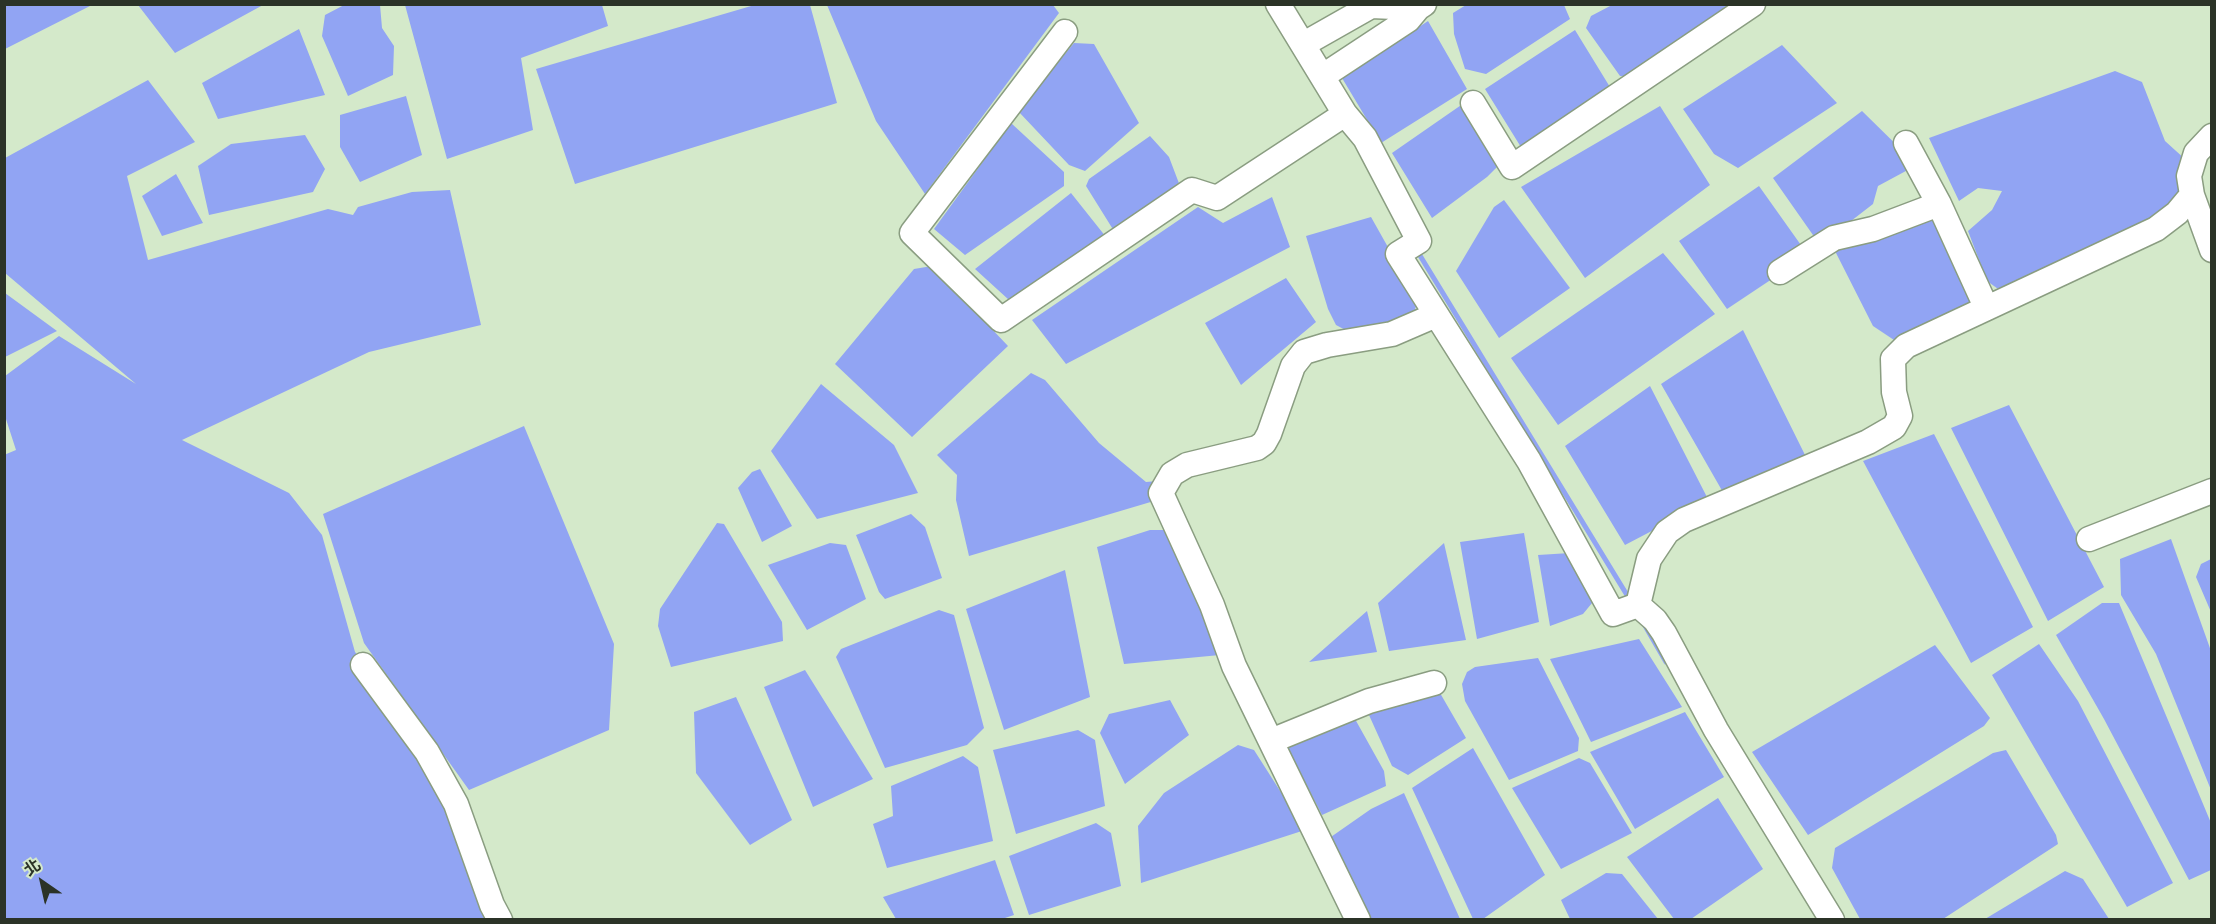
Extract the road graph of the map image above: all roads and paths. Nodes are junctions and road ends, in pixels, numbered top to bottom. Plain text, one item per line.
1 (1278, 4) edge
2 (1753, 4) edge
3 (1421, 6) edge
4 (1065, 32) dead end
5 (1304, 44) junction
6 (1323, 76) junction
7 (1473, 104) dead end
8 (1346, 114) junction
9 (2211, 136) edge
10 (1906, 143) dead end
11 (2192, 195) junction
12 (1939, 204) junction
13 (2211, 250) edge
14 (1780, 272) dead end
15 (1986, 308) junction
16 (1436, 315) junction
17 (2211, 491) edge
18 (2090, 539) dead end
19 (1630, 608) junction
20 (363, 665) dead end
21 (1434, 683) dead end
22 (1271, 741) junction
23 (500, 920) edge
24 (1359, 920) edge
25 (1832, 920) edge

1 - 5 lane
2 - 7 lane
3 - 5 lane
3 - 6 lane
4 - 8 lane
5 - 6 lane
6 - 8 lane
8 - 16 lane
9 - 11 lane
10 - 12 lane
11 - 13 lane
11 - 15 lane
12 - 14 lane
12 - 15 lane
15 - 19 lane
16 - 19 lane
16 - 22 lane
17 - 18 lane
19 - 25 lane
20 - 23 lane
21 - 22 lane
22 - 24 lane

